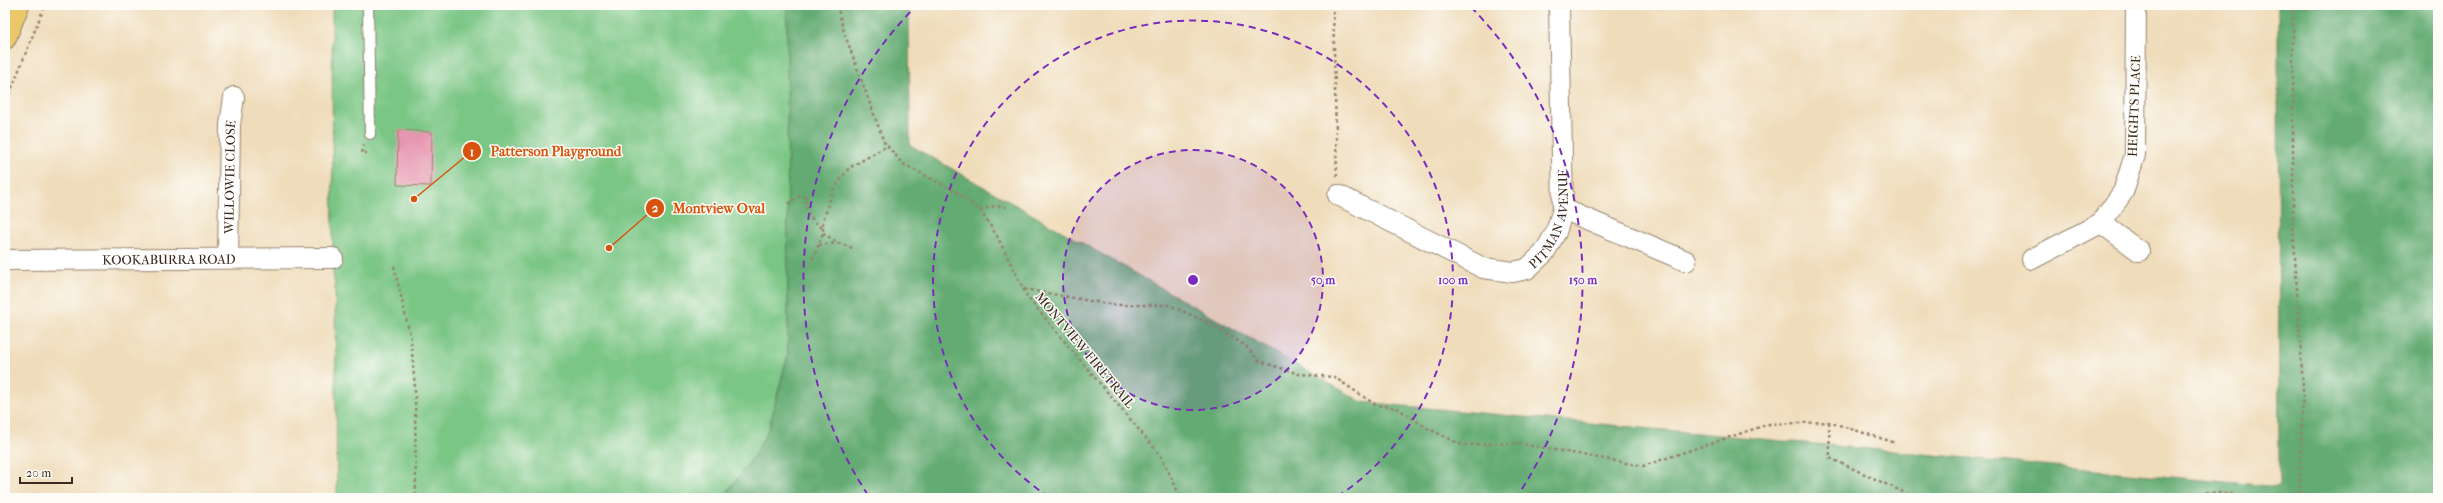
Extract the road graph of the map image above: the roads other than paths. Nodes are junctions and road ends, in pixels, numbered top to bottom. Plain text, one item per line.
1 (18, 5) edge
2 (368, 5) edge
3 (1559, 5) edge
4 (2136, 5) edge
5 (5, 38) edge
6 (234, 96) dead end
7 (370, 134) dead end
8 (1338, 195) road end
9 (1563, 209) junction
10 (2101, 223) junction
11 (2139, 252) dead end
12 (228, 258) junction
13 (333, 258) dead end
14 (2032, 259) dead end
15 (5, 260) edge
16 (1686, 261) dead end

1 - 5 main road
2 - 7 lane
3 - 9 street, PITMAN AVENUE
4 - 10 street, HEIGHTS PLACE
6 - 12 street, WILLOWIE CLOSE
8 - 9 street, PITMAN AVENUE
9 - 16 street
10 - 11 street
10 - 14 street, HEIGHTS PLACE
12 - 13 street, KOOKABURRA ROAD
12 - 15 street, KOOKABURRA ROAD

